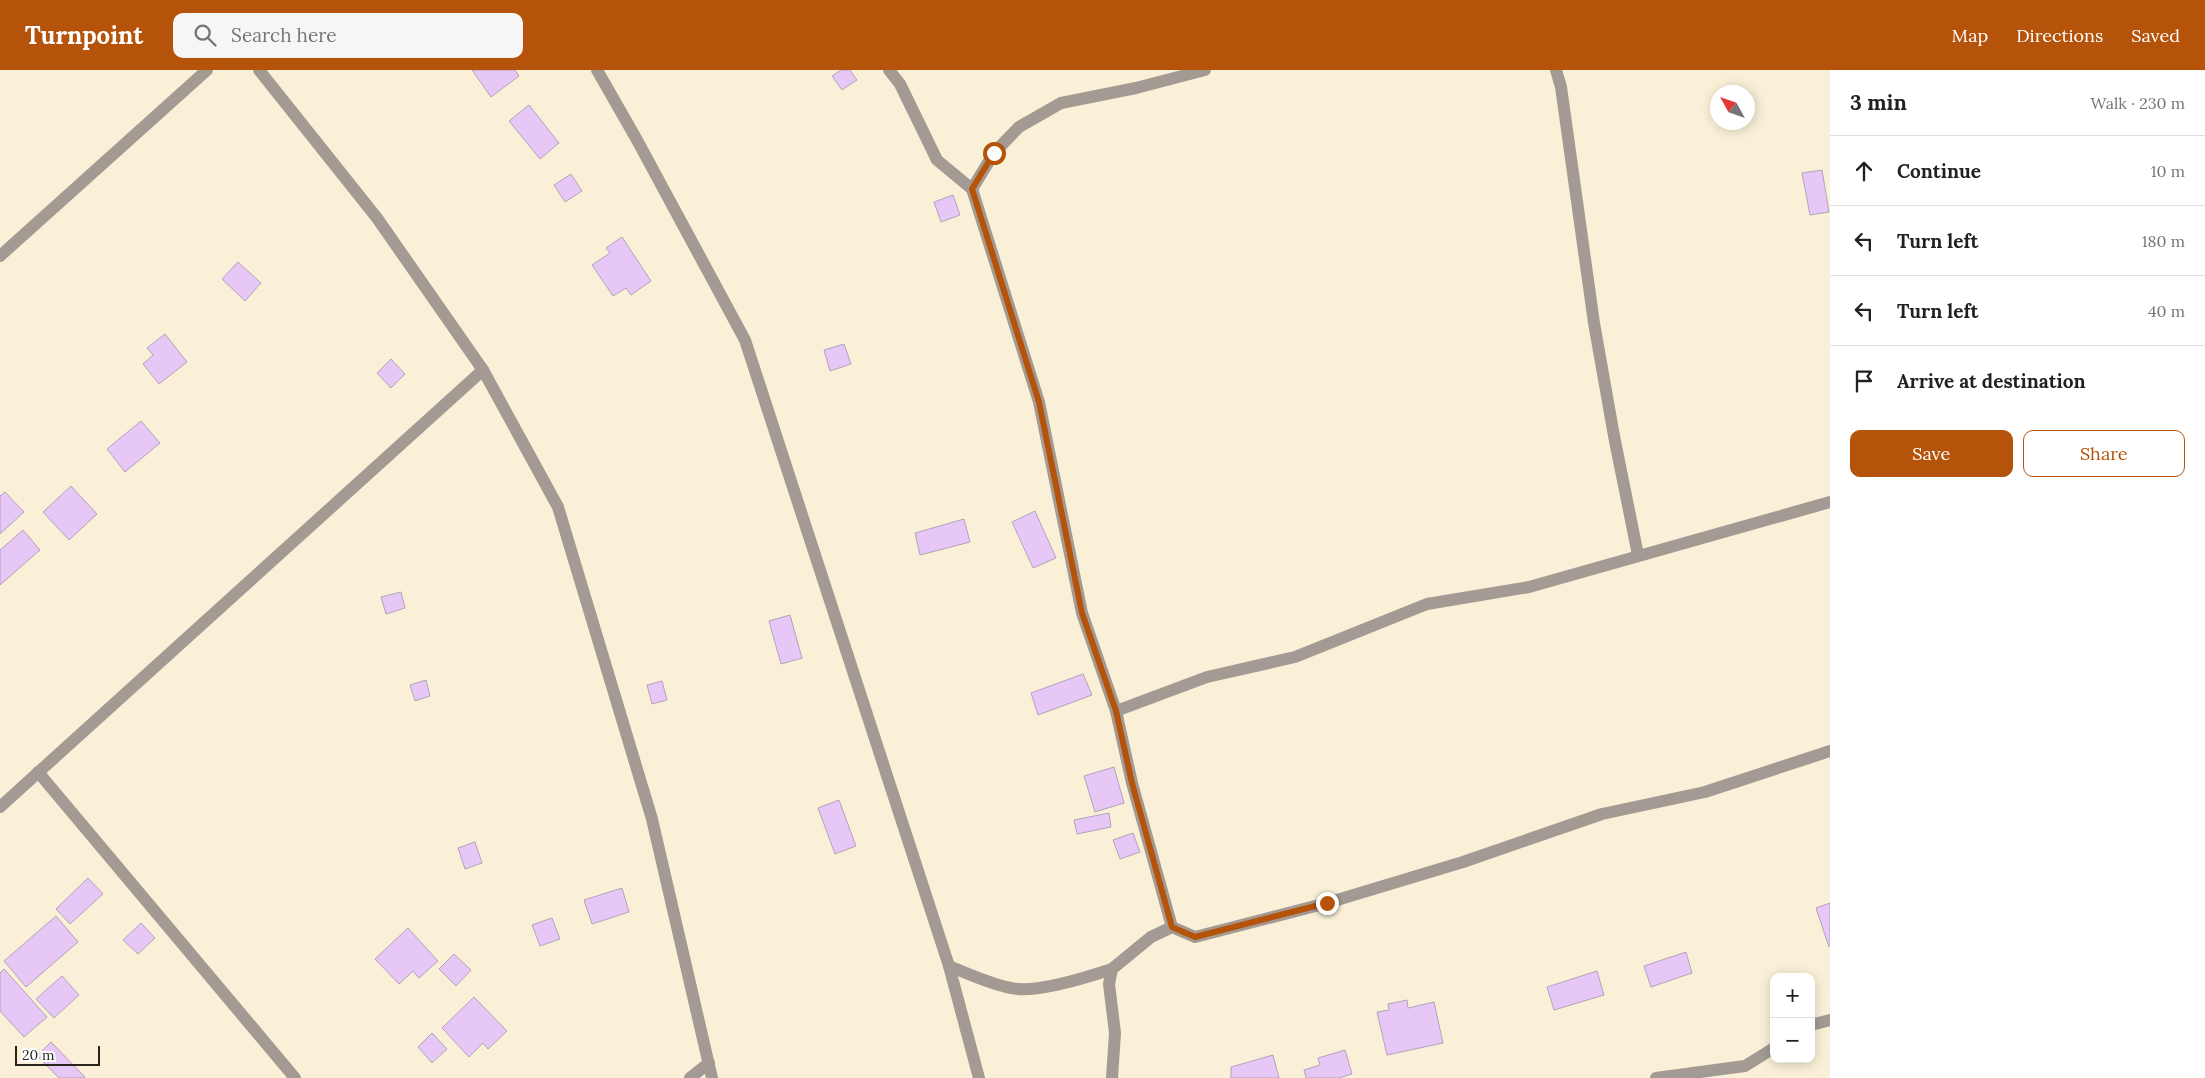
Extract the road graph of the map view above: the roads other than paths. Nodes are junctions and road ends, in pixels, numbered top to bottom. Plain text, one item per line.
1 (207, 70) edge
2 (259, 70) edge
3 (597, 70) edge
4 (889, 70) edge
5 (1205, 70) edge
6 (1556, 70) edge
7 (972, 189) junction
8 (0, 256) edge
9 (483, 370) junction
10 (1830, 502) edge
11 (1638, 555) junction
12 (1116, 711) junction
13 (1830, 751) edge
14 (38, 772) junction
15 (0, 807) edge
16 (1172, 927) junction
17 (949, 966) junction
18 (1112, 970) junction
19 (1830, 1020) edge
20 (1815, 1024) edge
21 (1770, 1050) edge
22 (709, 1062) junction
23 (295, 1078) edge
24 (690, 1078) edge
25 (712, 1078) edge
26 (980, 1078) edge
27 (1112, 1078) edge
28 (1656, 1078) edge

1 - 8 street
2 - 9 street
3 - 17 street
4 - 7 street
5 - 7 street
6 - 11 street
7 - 12 street
9 - 14 street
9 - 22 street
10 - 11 street
11 - 12 street
12 - 16 street
13 - 16 street
14 - 15 street
14 - 23 street
16 - 18 street
17 - 18 street
17 - 26 street
18 - 27 street
19 - 20 street
21 - 28 street
22 - 24 street
22 - 25 street

